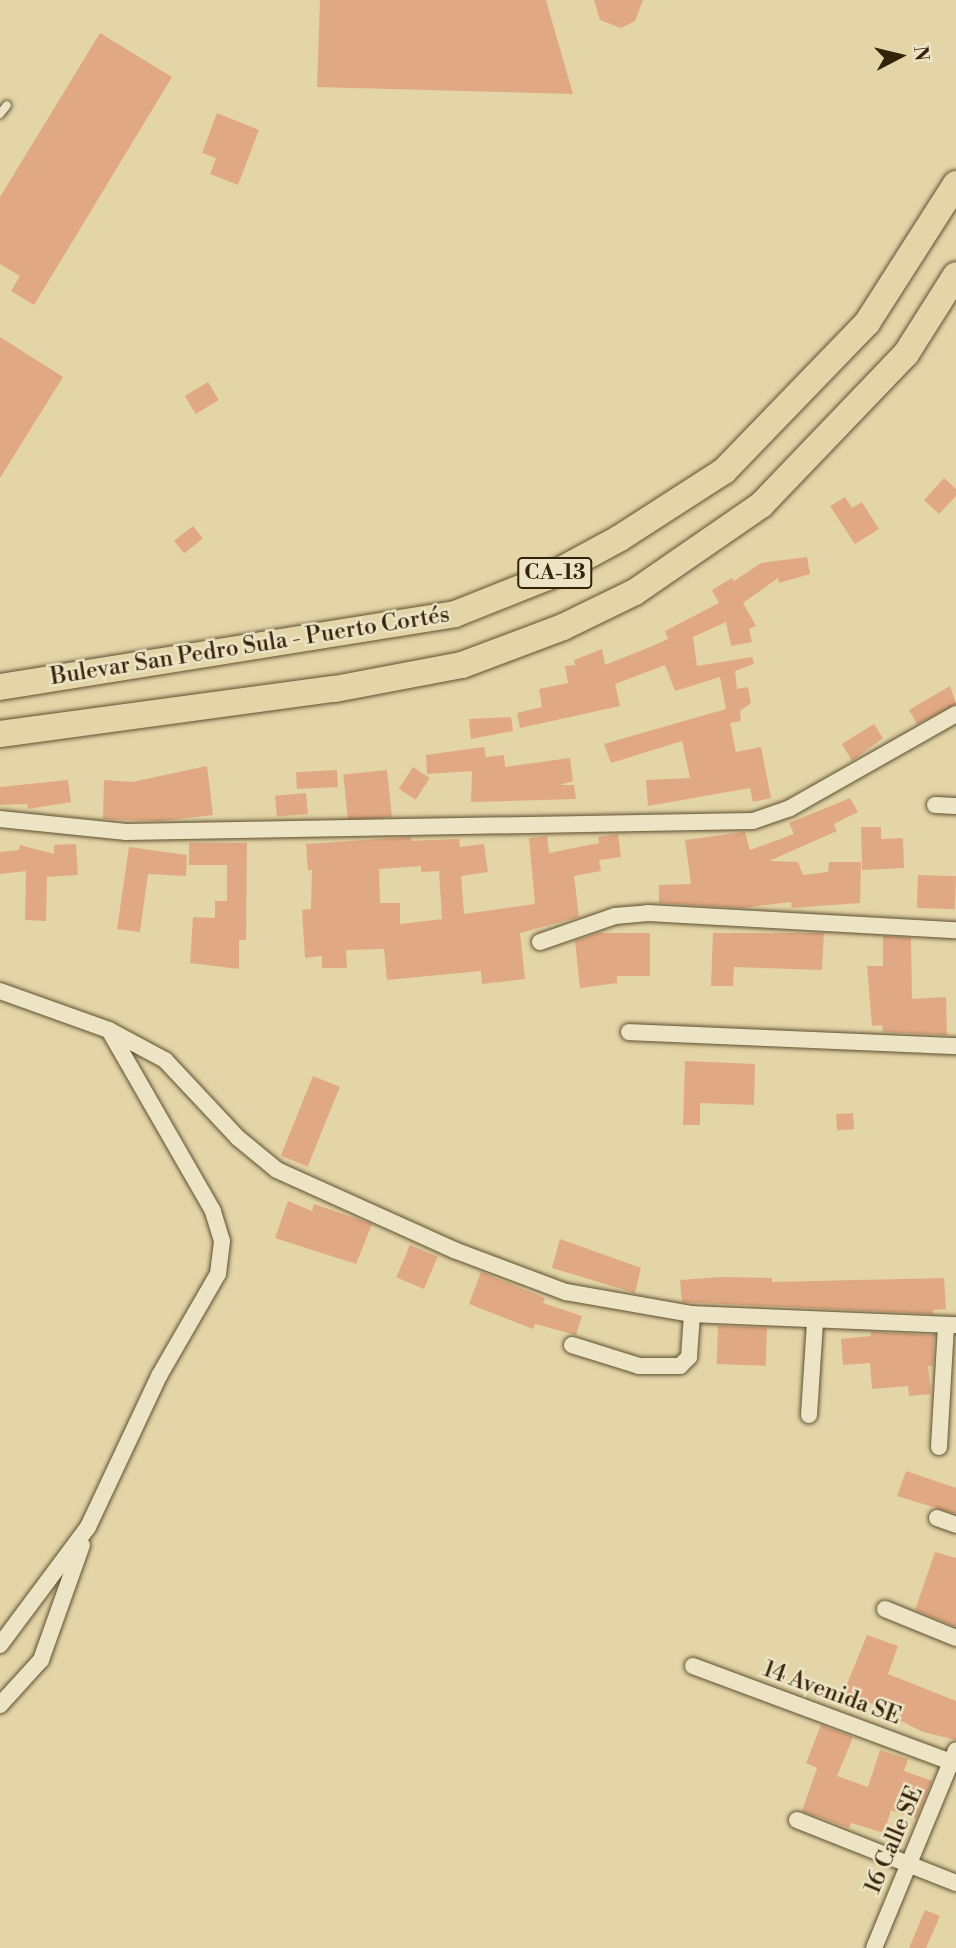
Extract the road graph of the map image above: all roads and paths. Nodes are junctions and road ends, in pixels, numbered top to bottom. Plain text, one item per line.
1 (7, 105) dead end
2 (0, 114) edge
3 (956, 184) edge
4 (956, 275) edge
5 (0, 687) edge
6 (956, 714) edge
7 (0, 734) edge
8 (935, 805) dead end
9 (956, 806) edge
10 (0, 819) edge
11 (956, 930) edge
12 (540, 942) dead end
13 (0, 991) edge
14 (109, 1030) junction
15 (629, 1032) dead end
16 (956, 1046) edge
17 (692, 1314) junction
18 (816, 1321) junction
19 (951, 1325) edge
20 (572, 1345) dead end
21 (809, 1415) dead end
22 (939, 1447) dead end
23 (937, 1518) dead end
24 (956, 1525) edge
25 (88, 1527) junction
26 (885, 1609) dead end
27 (956, 1639) edge
28 (0, 1645) edge
29 (693, 1666) dead end
30 (0, 1705) edge
31 (954, 1759) edge
32 (797, 1820) dead end
33 (908, 1863) junction
34 (956, 1883) edge
35 (874, 1948) edge

1 - 2 lane
3 - 5 highway, Bulevar San Pedro Sula - Puerto Cortés / CA-13
4 - 7 highway, CA-13
6 - 10 street
8 - 9 street
11 - 12 street
13 - 14 street
14 - 17 street
14 - 25 street
15 - 16 street
17 - 18 street
17 - 20 street
18 - 19 street
18 - 21 street
19 - 22 street
23 - 24 street
25 - 28 street
25 - 30 street
26 - 27 street
29 - 31 street, 14 Avenida SE
31 - 33 street, 16 Calle SE
32 - 33 street
33 - 34 street
33 - 35 street, 16 Calle SE

